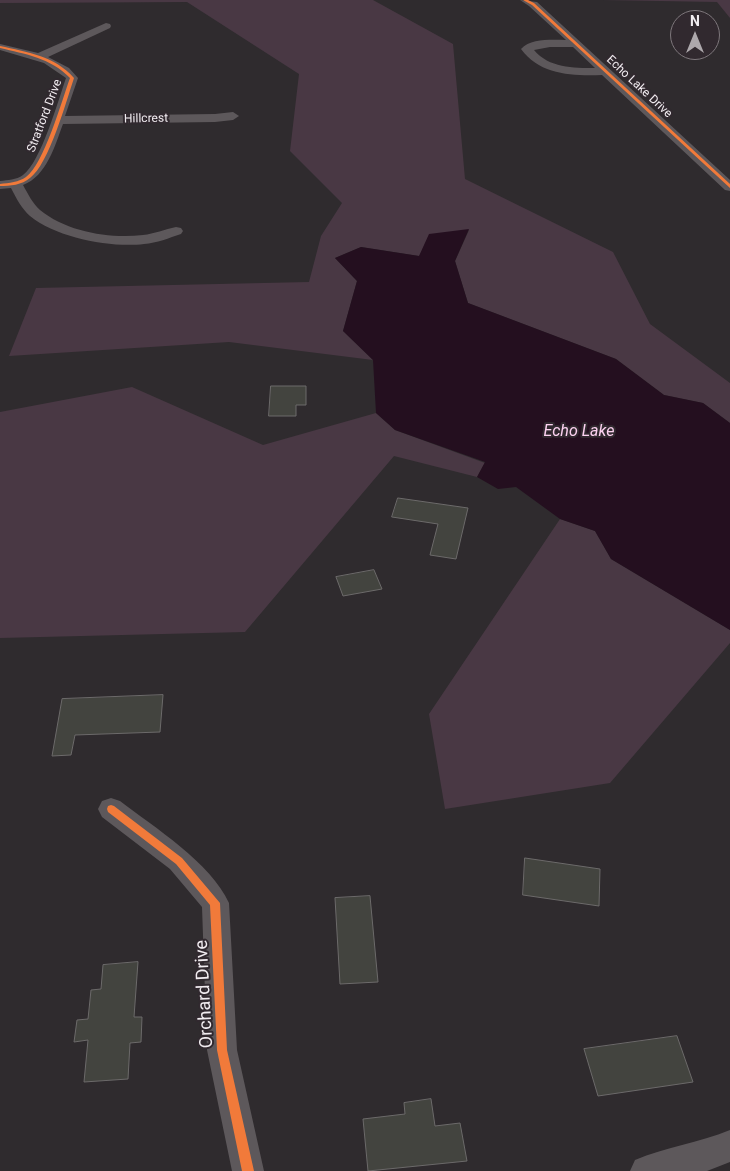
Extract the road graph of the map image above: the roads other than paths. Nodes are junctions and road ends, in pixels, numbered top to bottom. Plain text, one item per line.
1 (529, 2) edge
2 (106, 26) dead end
3 (576, 44) junction
4 (0, 46) edge
5 (38, 57) junction
6 (606, 71) junction
7 (233, 116) dead end
8 (58, 120) junction
9 (16, 184) junction
10 (0, 185) edge
11 (730, 187) edge
12 (176, 231) dead end
13 (111, 809) dead end
14 (730, 1146) edge
15 (248, 1171) edge
16 (646, 1171) edge

1 - 3 street, Echo Lake Drive
2 - 5 street
3 - 6 street, Echo Lake Drive
3 - 6 street
4 - 5 street, Stratford Drive
5 - 8 street, Stratford Drive
6 - 11 street, Echo Lake Drive
7 - 8 street, Hillcrest
8 - 9 street, Stratford Drive
9 - 10 street
9 - 12 street
13 - 15 street, Orchard Drive
14 - 16 street

